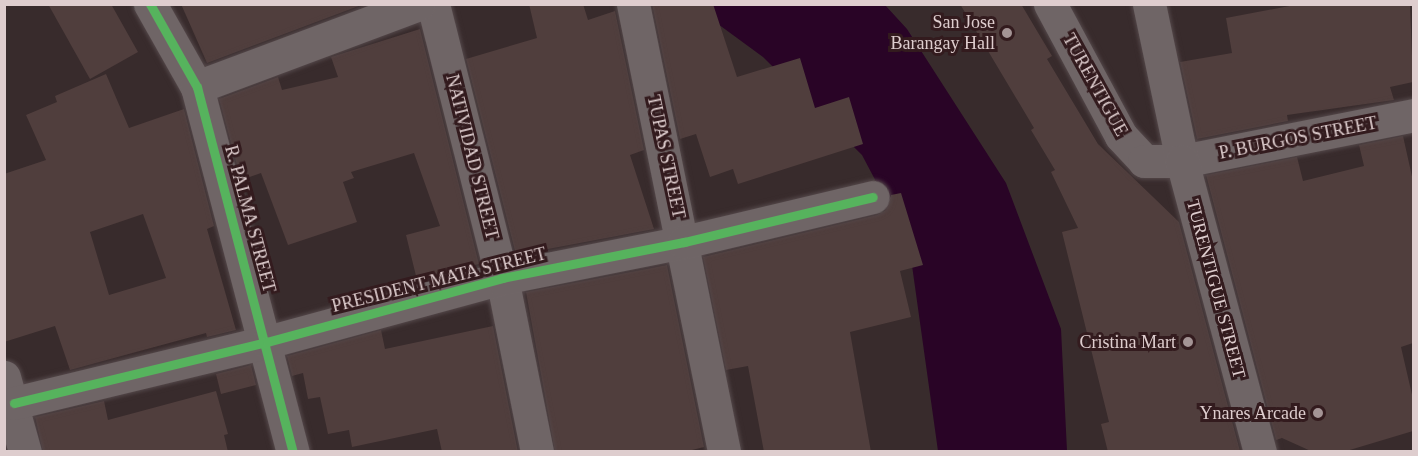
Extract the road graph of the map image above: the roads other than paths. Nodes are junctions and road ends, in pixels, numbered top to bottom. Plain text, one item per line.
1 (150, 4) edge
2 (419, 4) edge
3 (433, 4) edge
4 (633, 4) edge
5 (1050, 4) edge
6 (1149, 4) edge
7 (197, 87) junction
8 (1413, 115) edge
9 (1182, 160) junction
10 (873, 197) dead end
11 (684, 242) junction
12 (502, 278) junction
13 (267, 342) junction
14 (9, 390) edge
15 (25, 452) edge
16 (293, 452) edge
17 (537, 452) edge
18 (724, 452) edge
19 (1260, 452) edge

1 - 7 street, R. PALMA STREET
2 - 7 street
3 - 12 street, NATIVIDAD STREET
4 - 11 street, TUPAS STREET
5 - 9 street, TURENTIGUE
6 - 9 street, TURENTIGUE STREET
7 - 13 street, R. PALMA STREET
8 - 9 street, P. BURGOS STREET
9 - 19 street, TURENTIGUE STREET
10 - 11 street, PRESIDENT MATA STREET
11 - 12 street, PRESIDENT MATA STREET
11 - 18 street, TUPAS STREET
12 - 13 street, PRESIDENT MATA STREET
12 - 17 street, NATIVIDAD STREET
13 - 14 street, PRESIDENT MATA STREET
13 - 16 street, R. PALMA STREET
14 - 15 street

